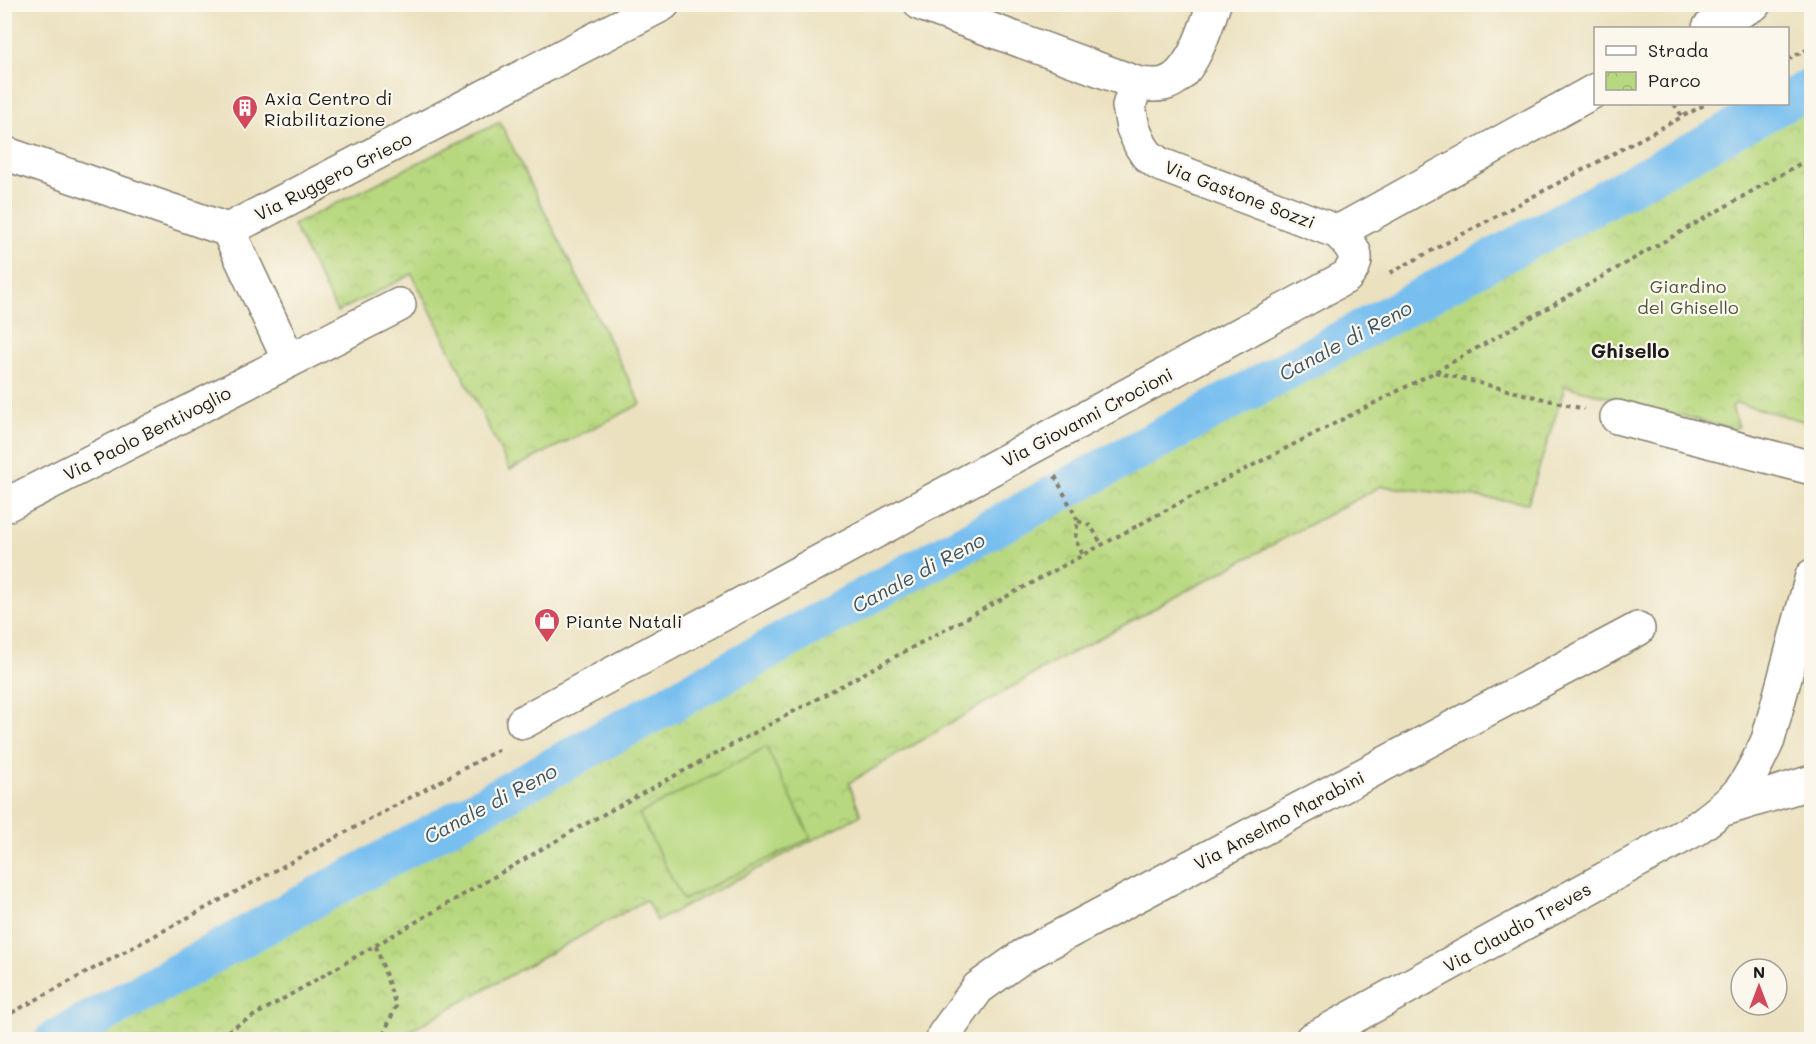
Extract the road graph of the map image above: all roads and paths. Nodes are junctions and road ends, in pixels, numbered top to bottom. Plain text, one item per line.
1 (921, 4) edge
2 (1755, 4) edge
3 (651, 7) edge
4 (1209, 16) edge
5 (1711, 27) edge
6 (1812, 47) edge
7 (1789, 59) edge
8 (1136, 83) junction
9 (1594, 91) edge
10 (1675, 105) edge
11 (1682, 116) dead end
12 (4, 153) edge
13 (1812, 157) edge
14 (228, 230) junction
15 (1338, 232) junction
16 (399, 305) dead end
17 (289, 360) junction
18 (1435, 372) junction
19 (1617, 417) joint
20 (1051, 468) dead end
21 (1812, 468) edge
22 (4, 506) edge
23 (1078, 521) junction
24 (1102, 545) junction
25 (1083, 555) junction
26 (1812, 576) edge
27 (1638, 629) dead end
28 (522, 722) dead end
29 (1812, 782) edge
30 (1721, 810) junction
31 (376, 946) junction
32 (212, 1040) edge
33 (381, 1040) edge
34 (943, 1040) edge
35 (1311, 1040) edge

1 - 8 street
2 - 5 street
3 - 14 street, Via Ruggero Grieco
4 - 8 street
6 - 7 path
8 - 15 street, Via Gastone Sozzi
9 - 15 street
10 - 11 path
12 - 14 street
13 - 18 path
14 - 17 street
15 - 28 street, Via Giovanni Crocioni
16 - 17 street, Via Paolo Bentivoglio
17 - 22 street, Via Paolo Bentivoglio
18 - 19 path
18 - 24 path
19 - 21 street
20 - 23 path
23 - 24 path
23 - 25 path
24 - 25 path
25 - 31 path
26 - 30 street, Via Claudio Treves
27 - 34 street, Via Anselmo Marabini
29 - 30 street, Via Claudio Treves
30 - 35 street, Via Claudio Treves
31 - 32 path
31 - 33 path

